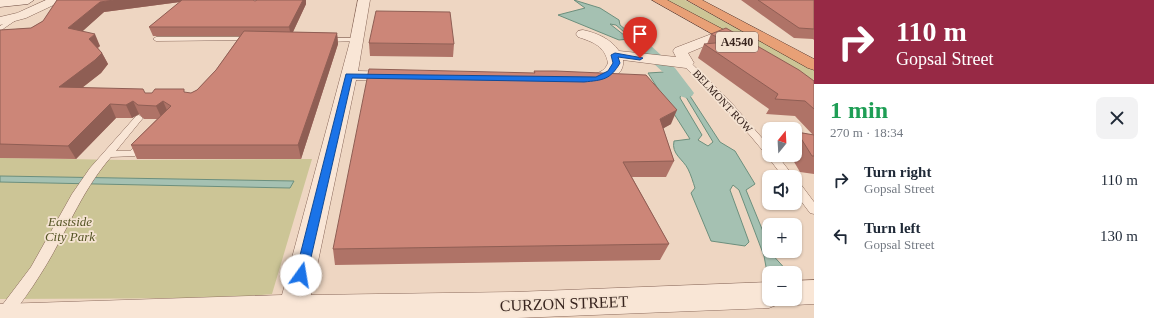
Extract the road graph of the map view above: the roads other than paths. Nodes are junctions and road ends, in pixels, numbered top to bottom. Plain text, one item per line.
1 (56, 0) edge
2 (364, 0) edge
3 (658, 0) edge
4 (692, 0) edge
5 (27, 3) edge
6 (0, 4) edge
7 (16, 18) junction
8 (0, 21) edge
9 (0, 29) edge
10 (583, 34) dead end
11 (319, 37) edge
12 (358, 37) junction
13 (714, 37) edge
14 (156, 39) edge
15 (229, 39) junction
16 (260, 39) edge
17 (231, 50) edge
18 (759, 54) edge
19 (615, 55) junction
20 (686, 63) junction
21 (814, 65) edge
22 (349, 76) junction
23 (412, 77) edge
24 (569, 80) edge
25 (140, 118) edge
26 (153, 134) edge
27 (762, 144) edge
28 (109, 154) junction
29 (777, 162) edge
30 (784, 170) edge
31 (802, 193) edge
32 (810, 202) edge
33 (814, 210) edge
34 (814, 292) edge
35 (802, 293) edge
36 (762, 295) edge
37 (294, 308) junction
38 (516, 311) edge
39 (97, 316) edge
40 (1, 318) edge

1 - 5 street
2 - 12 street
3 - 18 highway, A4540
4 - 21 highway, A4540
5 - 6 main road
5 - 7 street
7 - 8 street
7 - 9 lane
10 - 19 street
11 - 12 lane
12 - 22 street
13 - 20 street
14 - 15 lane
15 - 16 lane
15 - 17 lane
19 - 20 street, BELMONT ROW
19 - 24 street
20 - 27 lane, BELMONT ROW
22 - 23 street
22 - 37 street
25 - 28 lane
26 - 28 lane
28 - 40 lane
29 - 30 lane
31 - 32 lane
32 - 33 lane
34 - 35 street
36 - 38 street, CURZON STREET
37 - 38 street, CURZON STREET
37 - 39 street, CURZON STREET
39 - 40 street, CURZON STREET

